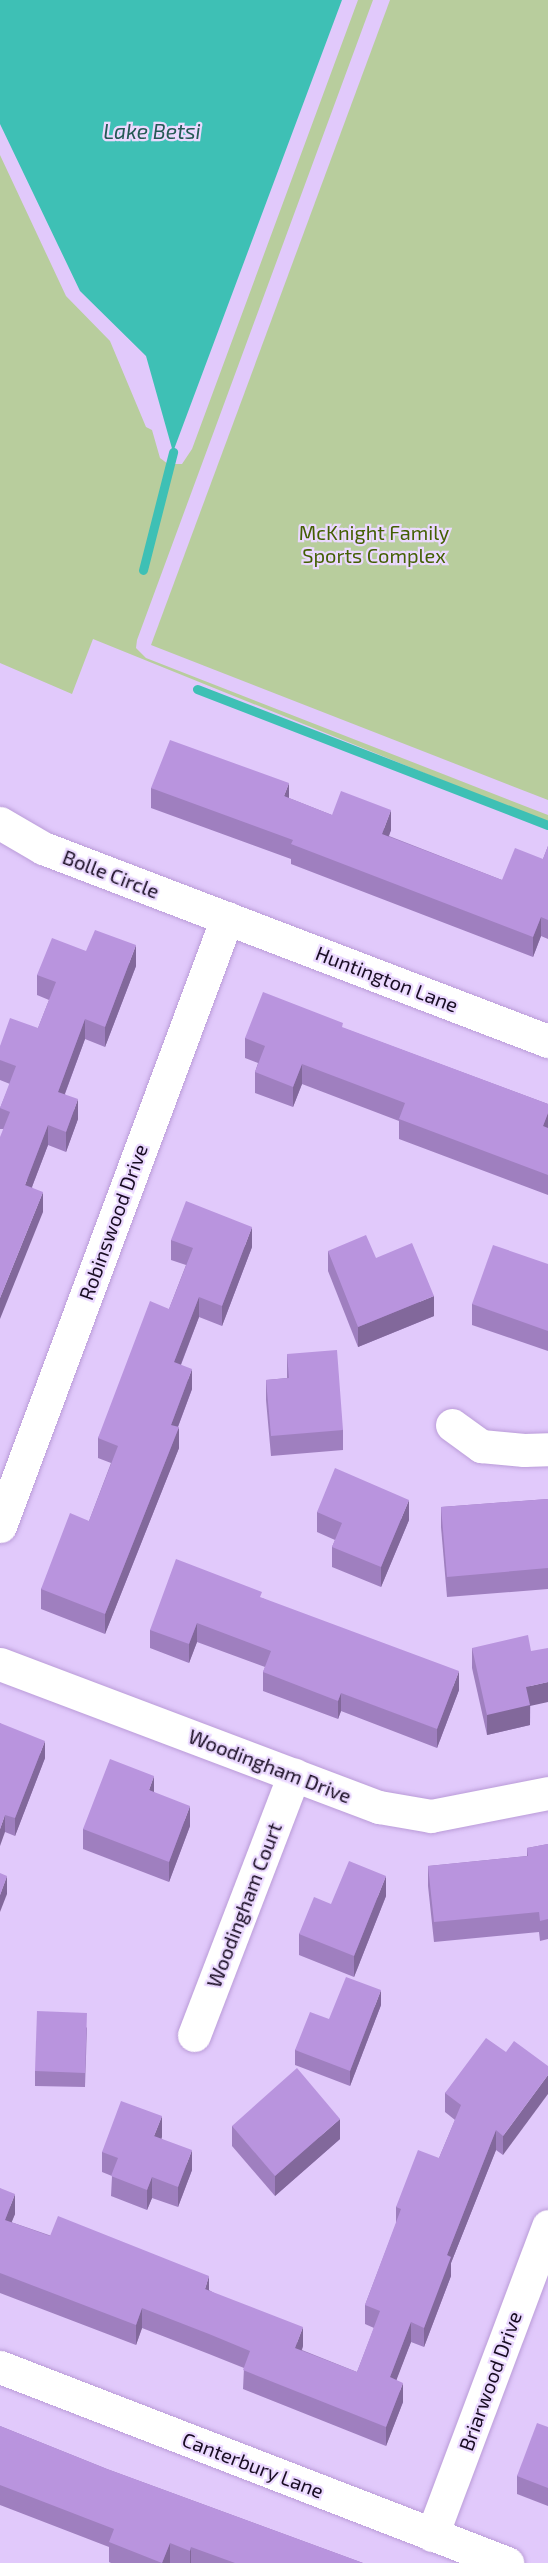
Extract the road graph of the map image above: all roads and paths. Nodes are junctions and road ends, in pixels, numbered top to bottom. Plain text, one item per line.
1 (0, 822) edge
2 (227, 918) junction
3 (548, 1041) edge
4 (452, 1425) dead end
5 (548, 1449) edge
6 (0, 1526) edge
7 (0, 1664) edge
8 (294, 1775) junction
9 (548, 1793) edge
10 (194, 2035) dead end
11 (548, 2226) edge
12 (0, 2367) edge
13 (432, 2535) junction
14 (507, 2563) edge

1 - 2 street, Bolle Circle
2 - 3 street, Huntington Lane
2 - 6 street, Robinswood Drive
4 - 5 street
7 - 8 street, Woodingham Drive
8 - 9 street, Woodingham Drive
8 - 10 street, Woodingham Court
11 - 13 street, Briarwood Drive
12 - 13 street, Canterbury Lane
13 - 14 street, Canterbury Lane

